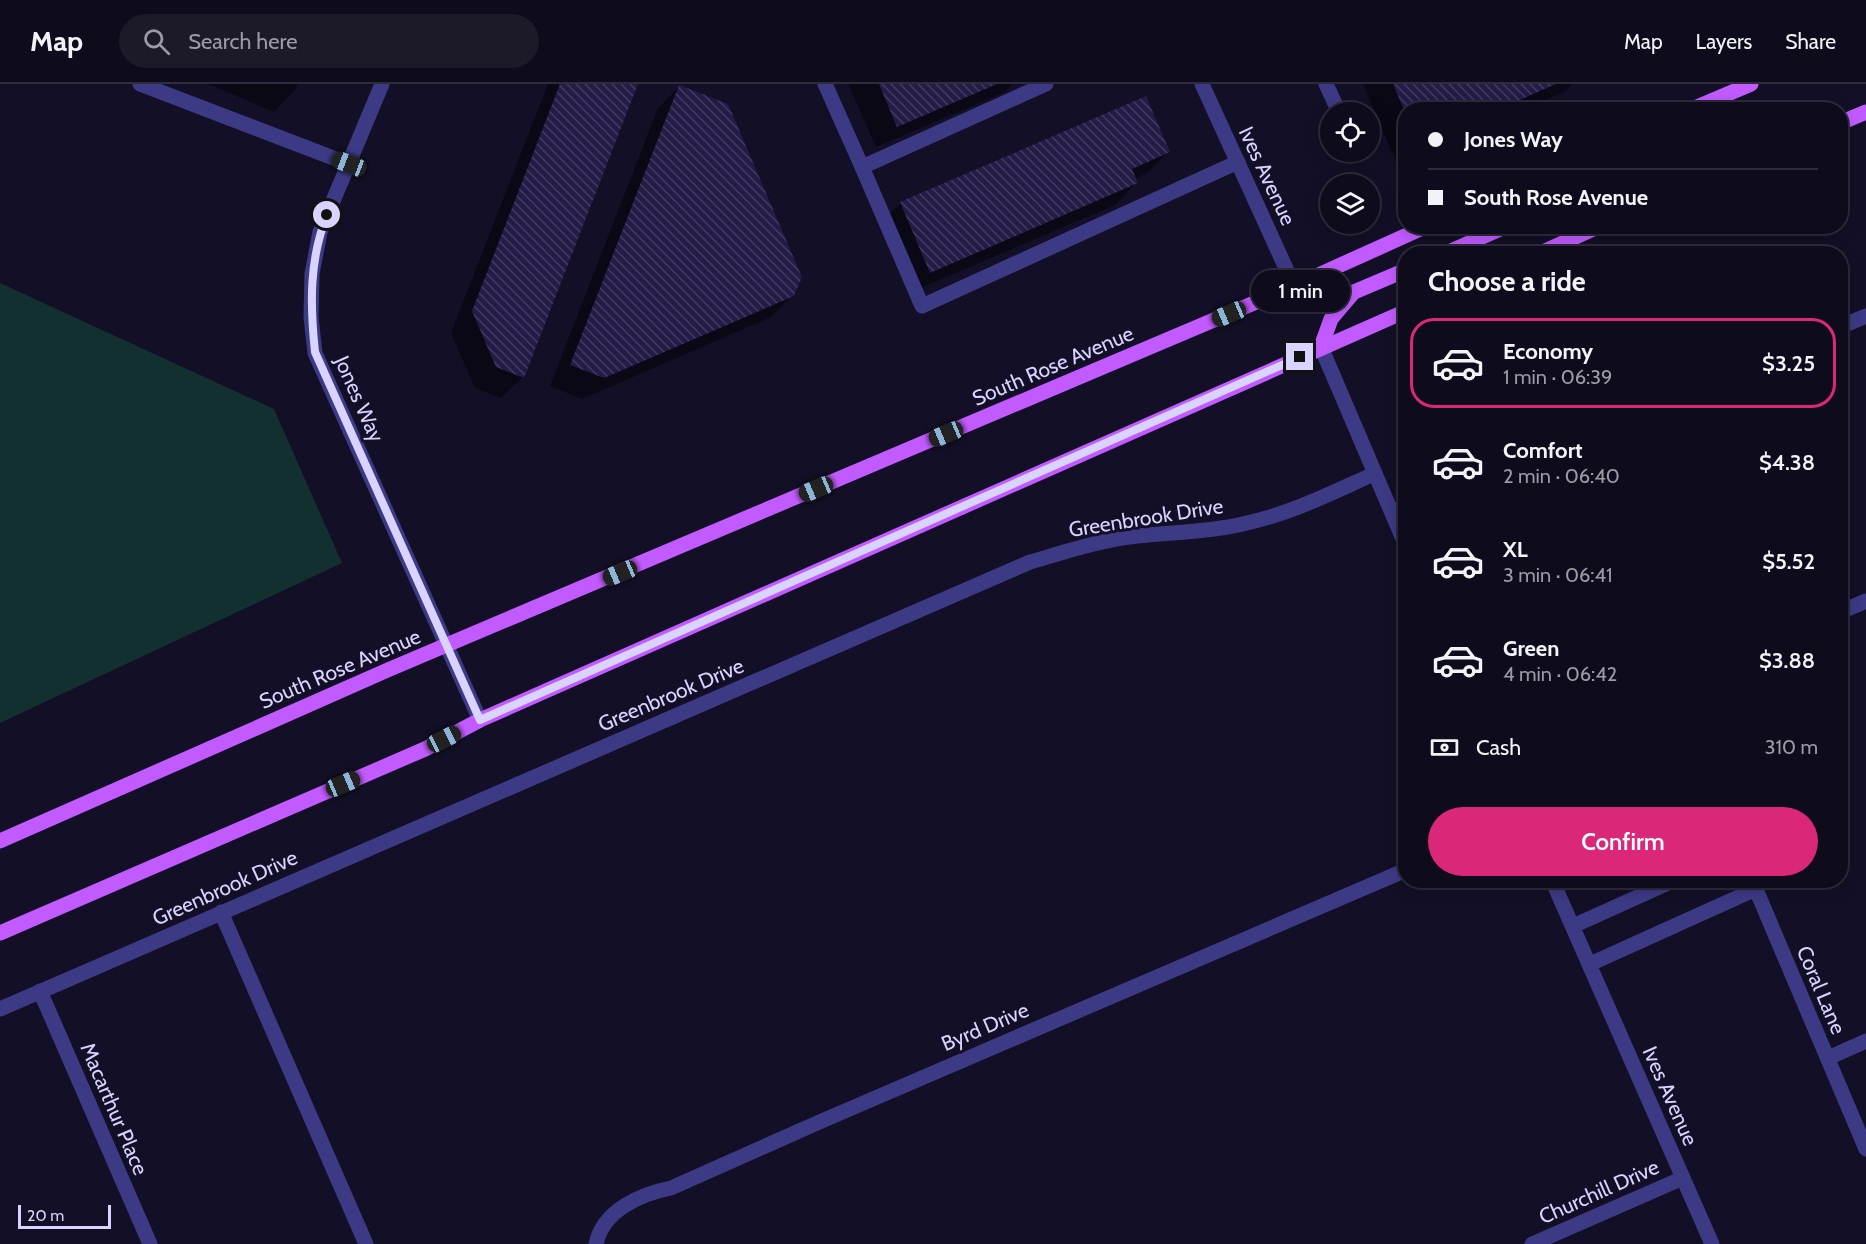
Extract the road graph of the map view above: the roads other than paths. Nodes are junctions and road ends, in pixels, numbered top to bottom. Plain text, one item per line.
1 (140, 84) edge
2 (382, 84) edge
3 (825, 84) edge
4 (1046, 84) edge
5 (1202, 84) edge
6 (1326, 84) edge
7 (1751, 84) edge
8 (1334, 102) edge
9 (1709, 102) edge
10 (1866, 112) edge
11 (1848, 120) edge
12 (1238, 162) junction
13 (349, 164) junction
14 (862, 167) junction
15 (1409, 234) edge
16 (1489, 234) edge
17 (1582, 234) edge
18 (1462, 246) edge
19 (1556, 246) edge
20 (1398, 273) edge
21 (1294, 286) junction
22 (1398, 314) edge
23 (1866, 317) edge
24 (1848, 324) edge
25 (1321, 347) junction
26 (1374, 474) junction
27 (1398, 528) edge
28 (1866, 601) edge
29 (1848, 609) edge
30 (446, 647) junction
31 (480, 720) junction
32 (0, 841) edge
33 (1398, 873) edge
34 (1556, 888) edge
35 (1657, 888) edge
36 (1748, 888) edge
37 (1755, 888) edge
38 (221, 912) junction
39 (1573, 926) junction
40 (0, 933) edge
41 (1590, 964) junction
42 (40, 991) junction
43 (0, 1008) edge
44 (1866, 1041) edge
45 (1828, 1058) junction
46 (1866, 1149) edge
47 (1683, 1178) junction
48 (596, 1242) edge
49 (150, 1244) edge
50 (366, 1244) edge
51 (1532, 1244) edge
52 (1712, 1244) edge

1 - 13 street
2 - 13 street, Jones Way
3 - 14 street
4 - 14 street
5 - 12 street, Ives Avenue
6 - 8 street
7 - 9 main road
10 - 11 main road
12 - 14 street
12 - 21 street, Ives Avenue
13 - 30 street, Jones Way
15 - 21 main road, South Rose Avenue
16 - 18 main road
17 - 19 main road
20 - 25 main road
21 - 30 main road, South Rose Avenue
22 - 25 main road
23 - 24 street
25 - 26 street
25 - 31 main road
26 - 27 street
26 - 38 street, Greenbrook Drive
28 - 29 street
30 - 31 street, Jones Way
30 - 32 main road, South Rose Avenue
31 - 40 main road
33 - 48 street, Byrd Drive
34 - 39 street, Ives Avenue
35 - 39 street
36 - 41 street
37 - 45 street, Coral Lane
38 - 42 street, Greenbrook Drive
38 - 50 street
39 - 41 street, Ives Avenue
41 - 47 street, Ives Avenue
42 - 43 street, Greenbrook Drive
42 - 49 street, Macarthur Place
44 - 45 street
45 - 46 street, Coral Lane
47 - 51 street, Churchill Drive
47 - 52 street, Ives Avenue

